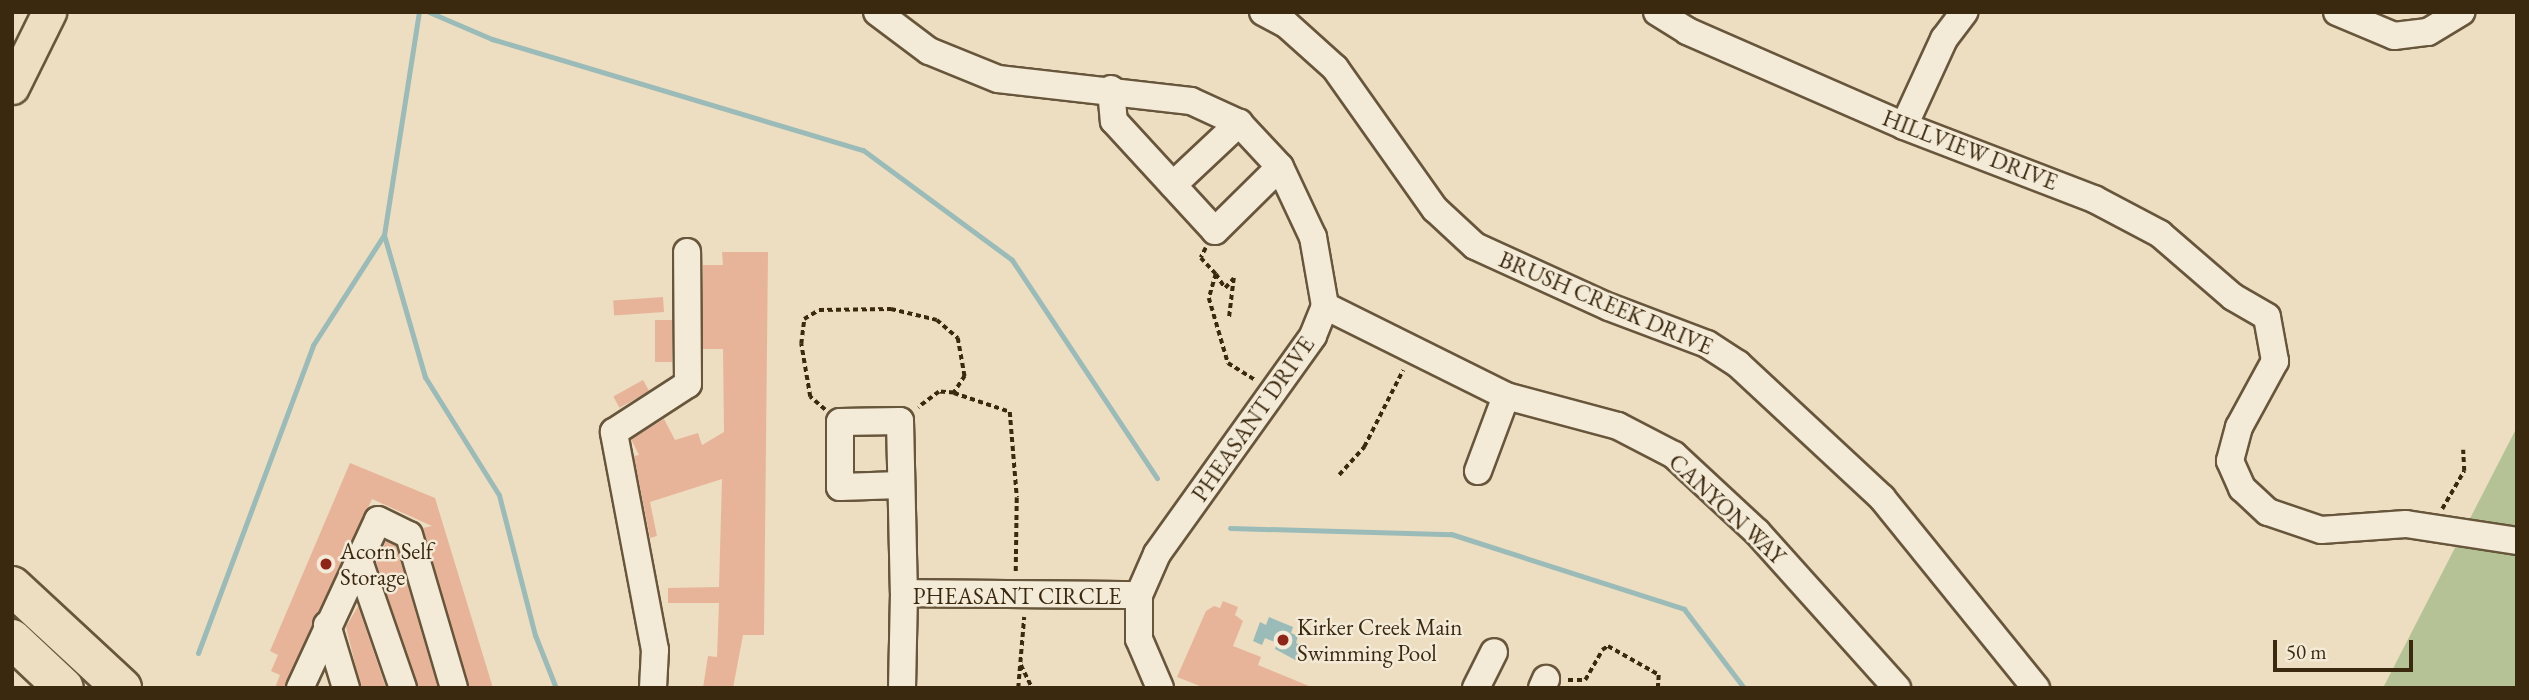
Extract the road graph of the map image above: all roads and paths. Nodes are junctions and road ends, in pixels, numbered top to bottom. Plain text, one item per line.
1 (49, 12) edge
2 (877, 12) edge
3 (1263, 12) edge
4 (1657, 12) edge
5 (1964, 12) edge
6 (2337, 12) edge
7 (2461, 12) edge
8 (1690, 21) edge
9 (12, 87) edge
10 (1111, 89) junction
11 (1239, 123) junction
12 (1904, 125) junction
13 (1280, 167) junction
14 (1173, 185) junction
15 (1215, 231) junction
16 (687, 252) dead end
17 (1216, 274) junction
18 (1325, 306) junction
19 (1229, 320) dead end
20 (1413, 349) junction
21 (954, 393) junction
22 (1274, 393) junction
23 (1506, 396) junction
24 (840, 422) junction
25 (900, 422) junction
26 (2463, 450) dead end
27 (1478, 471) dead end
28 (1339, 475) dead end
29 (901, 485) junction
30 (2406, 524) junction
31 (2517, 541) edge
32 (359, 561) junction
33 (12, 586) edge
34 (904, 593) junction
35 (1021, 595) junction
36 (1139, 595) junction
37 (327, 625) junction
38 (12, 639) edge
39 (1494, 652) dead end
40 (1020, 664) junction
41 (1544, 684) edge
42 (64, 688) edge
43 (122, 688) edge
44 (300, 688) edge
45 (346, 688) edge
46 (403, 688) edge
47 (454, 688) edge
48 (653, 688) edge
49 (902, 688) edge
50 (1018, 688) edge
51 (1032, 688) edge
52 (1160, 688) edge
53 (1476, 688) edge
54 (1658, 688) edge
55 (1897, 688) edge
56 (2036, 688) edge

1 - 9 main road
2 - 10 street
3 - 56 street, BRUSH CREEK DRIVE
4 - 8 street, HILLVIEW DRIVE
5 - 12 street
6 - 7 street
8 - 12 street, HILLVIEW DRIVE
10 - 11 street
10 - 14 street
11 - 13 street
11 - 14 street
12 - 30 street, HILLVIEW DRIVE
13 - 15 street
13 - 18 street
14 - 15 street
15 - 17 path
16 - 48 street
17 - 19 path
17 - 22 path
18 - 20 street, CANYON WAY
18 - 22 street, PHEASANT DRIVE
20 - 23 street, CANYON WAY
20 - 28 path
21 - 24 path
21 - 25 path
21 - 35 path
22 - 36 street, PHEASANT DRIVE
23 - 27 street
23 - 55 street, CANYON WAY
24 - 25 street
24 - 29 street
25 - 29 street
26 - 30 path
29 - 34 street
30 - 31 street
32 - 37 street
32 - 46 street
32 - 47 street
33 - 43 highway
34 - 35 street, PHEASANT CIRCLE
34 - 49 street, PHEASANT CIRCLE
35 - 36 street, PHEASANT CIRCLE
35 - 40 path
36 - 52 street, PHEASANT DRIVE
37 - 44 street
37 - 45 street
38 - 42 highway
39 - 53 street
40 - 50 path
40 - 51 path
41 - 54 path

